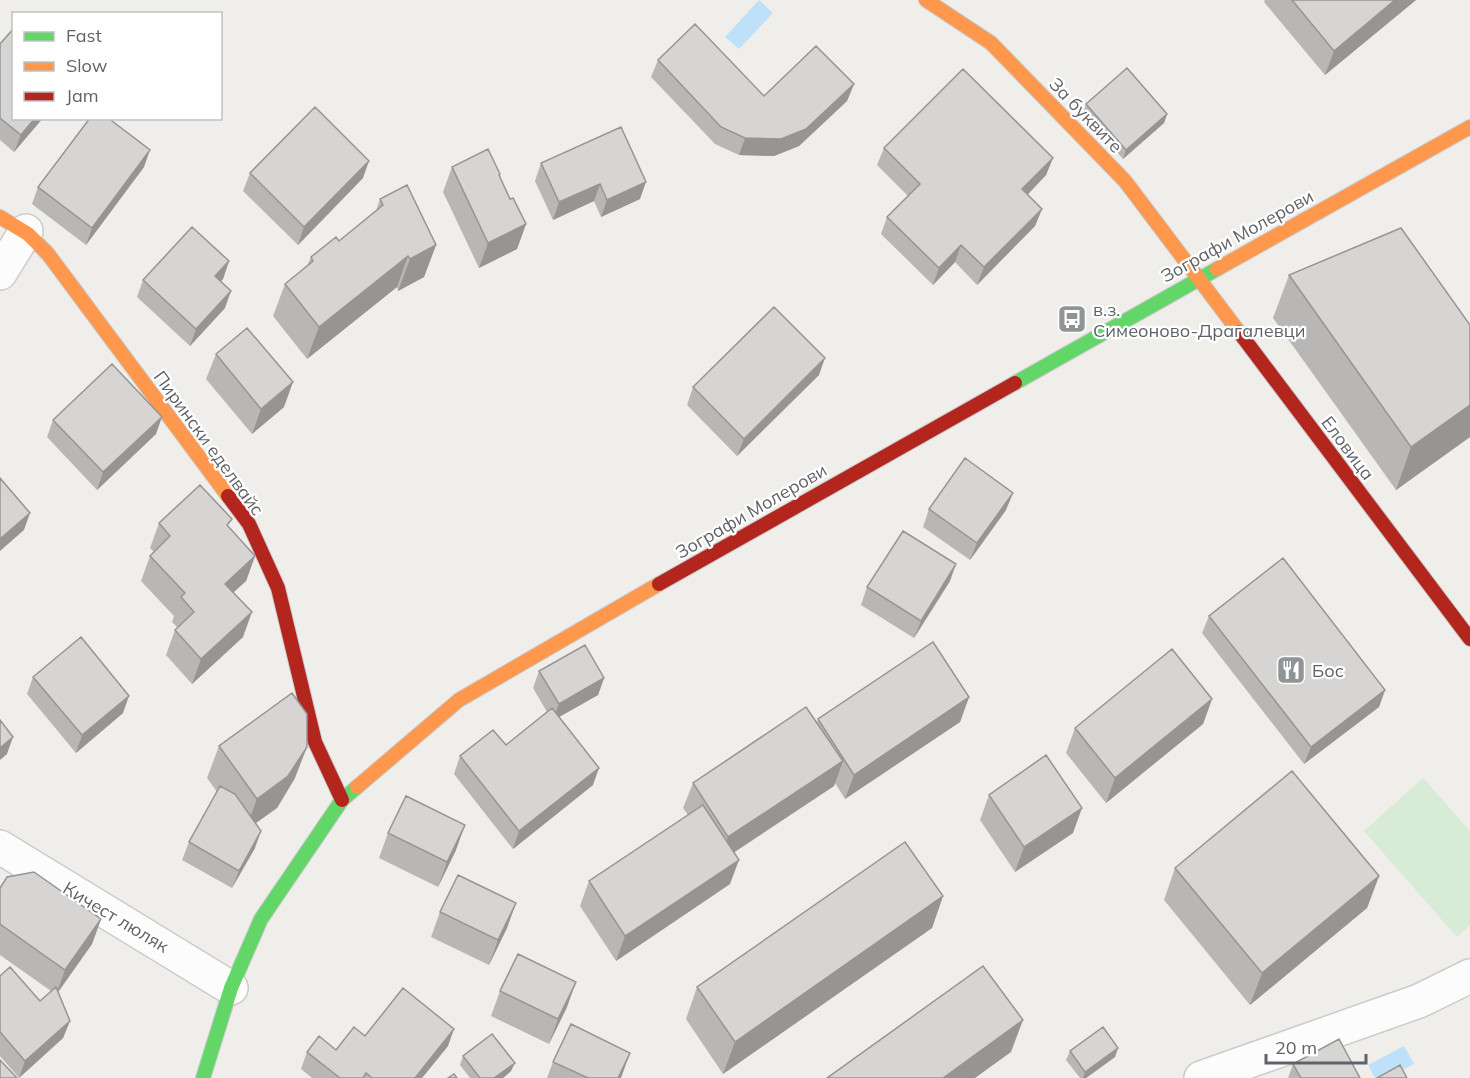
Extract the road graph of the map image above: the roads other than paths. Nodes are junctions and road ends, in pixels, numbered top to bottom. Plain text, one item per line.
1 (926, 0) edge
2 (1470, 127) edge
3 (13, 224) edge
4 (0, 273) edge
5 (1198, 279) junction
6 (1470, 639) edge
7 (342, 800) junction
8 (0, 847) edge
9 (1470, 976) edge
10 (231, 988) junction
11 (203, 1078) edge
12 (1201, 1078) edge

1 - 5 street, За буквите
2 - 5 street, Зографи Молерови
3 - 4 street
3 - 7 street, Пирински еделвайс
5 - 6 street, Еловица
5 - 7 street, Зографи Молерови
7 - 10 street, Зографи Молерови
8 - 10 street, Кичест люляк
9 - 12 street
10 - 11 street, Зографи Молерови

